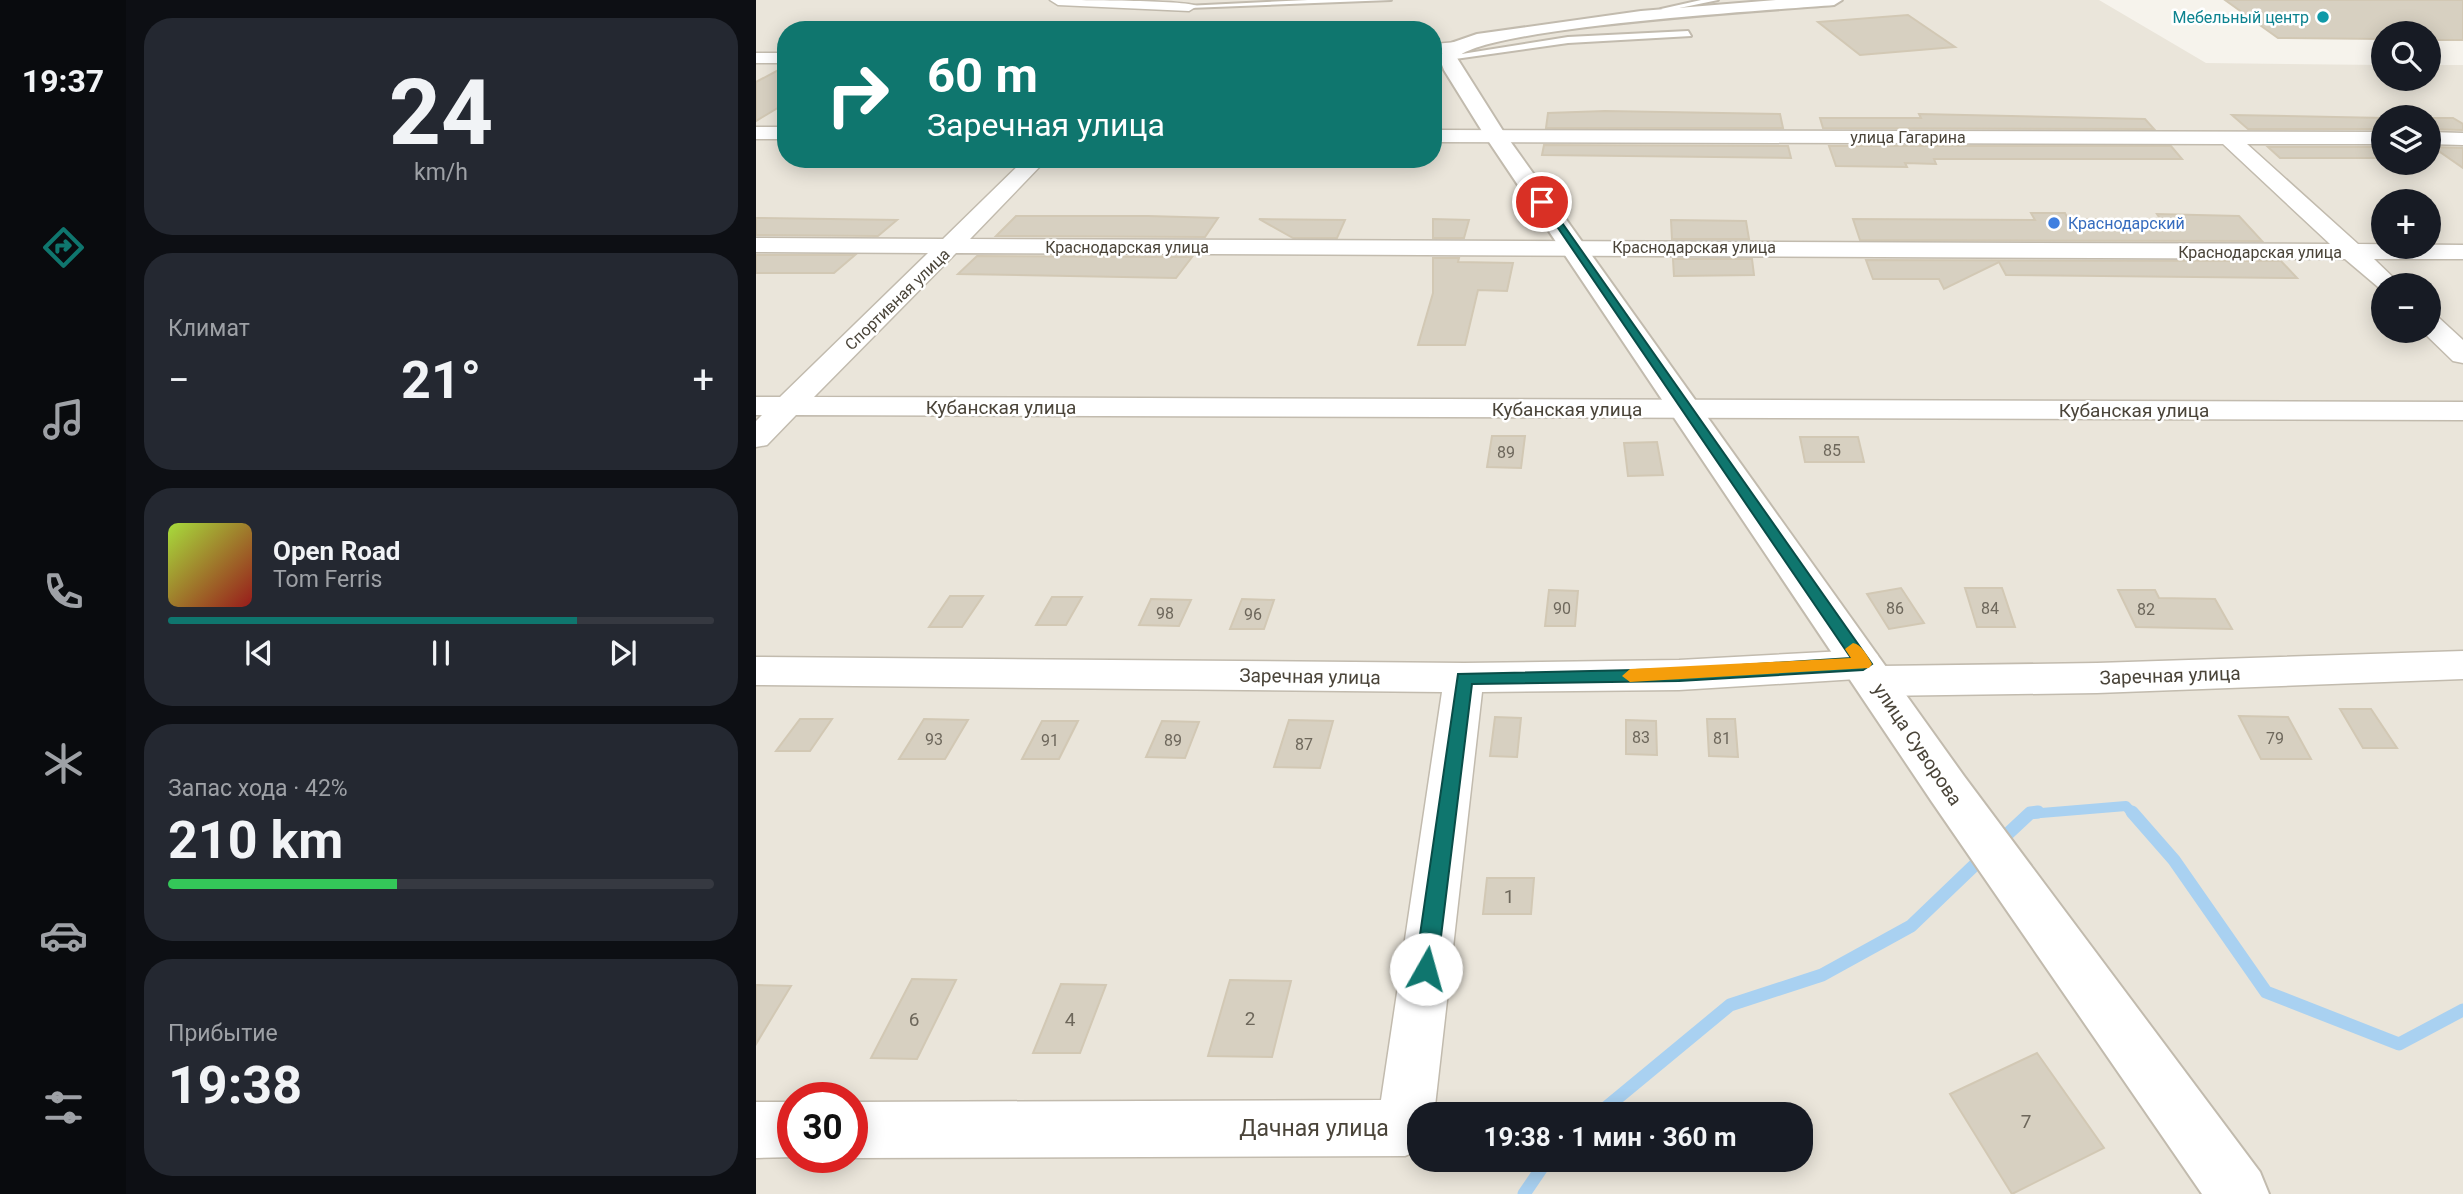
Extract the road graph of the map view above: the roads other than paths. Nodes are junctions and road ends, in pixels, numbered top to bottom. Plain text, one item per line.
1 (1058, 0) edge
2 (1387, 0) edge
3 (1671, 0) edge
4 (1714, 0) edge
5 (1834, 0) edge
6 (1192, 3) edge
7 (1661, 12) junction
8 (1173, 21) edge
9 (1688, 34) dead end
10 (1446, 51) edge
11 (756, 58) edge
12 (777, 58) edge
13 (756, 132) edge
14 (777, 133) edge
15 (1442, 136) edge
16 (1496, 136) junction
17 (2229, 138) junction
18 (2371, 138) edge
19 (2441, 138) edge
20 (2463, 139) edge
21 (1028, 168) edge
22 (756, 245) edge
23 (951, 247) junction
24 (1574, 247) junction
25 (2353, 252) junction
26 (2463, 252) edge
27 (2375, 273) edge
28 (2441, 334) edge
29 (2463, 355) edge
30 (756, 406) edge
31 (788, 406) junction
32 (1686, 409) junction
33 (2463, 411) edge
34 (756, 438) edge
35 (2463, 665) edge
36 (756, 671) edge
37 (1870, 672) junction
38 (1464, 678) junction
39 (868, 1129) edge
40 (756, 1130) edge
41 (777, 1130) edge
42 (2238, 1194) edge

1 - 6 street
2 - 6 lane
3 - 7 lane
4 - 7 lane
5 - 7 street
6 - 8 street
7 - 10 street
9 - 10 lane
10 - 16 street, улица Суворова
11 - 12 street
13 - 14 street
15 - 16 street, улица Гагарина
16 - 17 street, улица Гагарина
16 - 24 street, улица Суворова
17 - 18 street, улица Гагарина
17 - 25 street
19 - 20 street
21 - 23 street, Спортивная улица
22 - 23 street, Краснодарская улица
23 - 24 street, Краснодарская улица
23 - 31 street, Спортивная улица
24 - 25 street, Краснодарская улица
24 - 32 street, улица Суворова
25 - 26 street, Краснодарская улица
25 - 27 street
28 - 29 street
30 - 31 street, Кубанская улица
31 - 32 street, Кубанская улица
31 - 34 street, Спортивная улица
32 - 33 street, Кубанская улица
32 - 37 street, улица Суворова
35 - 37 street, Заречная улица
36 - 38 street, Заречная улица
37 - 38 street, Заречная улица
37 - 42 street, улица Суворова
38 - 39 street, Дачная улица
40 - 41 street

